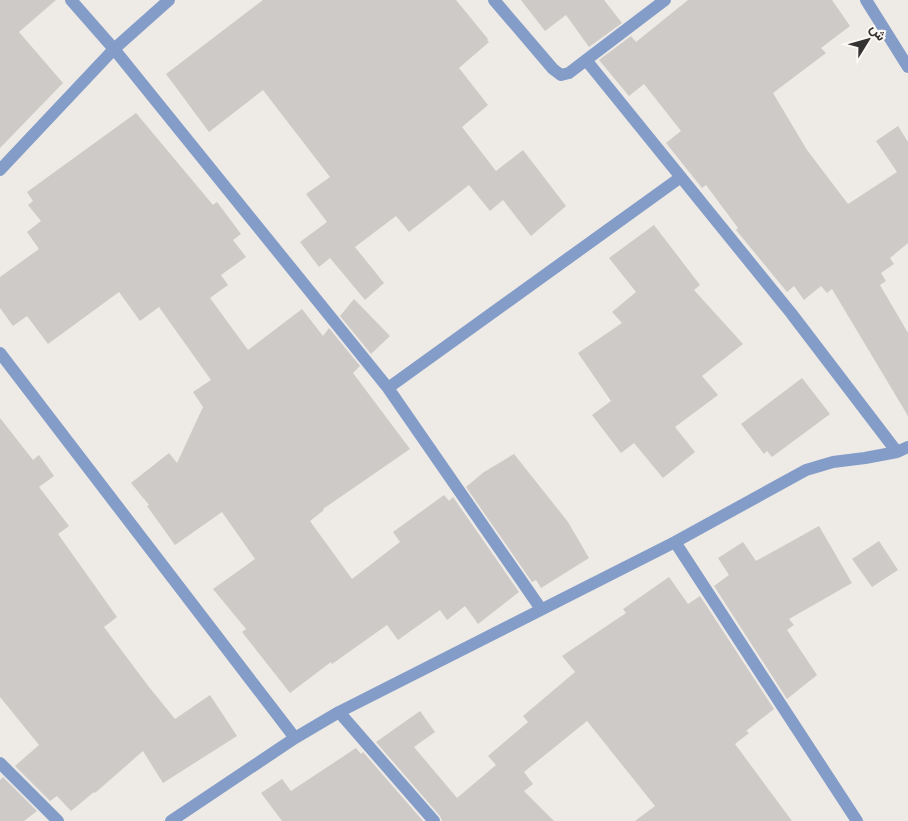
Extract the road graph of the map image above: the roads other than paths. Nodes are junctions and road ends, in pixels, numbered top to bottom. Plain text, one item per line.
1 (71, 0) edge
2 (169, 0) edge
3 (494, 0) edge
4 (665, 0) edge
5 (866, 0) edge
6 (114, 49) junction
7 (586, 60) junction
8 (908, 67) edge
9 (0, 170) edge
10 (681, 178) junction
11 (0, 353) edge
12 (388, 388) junction
13 (902, 449) edge
14 (675, 542) junction
15 (541, 609) junction
16 (339, 712) junction
17 (295, 738) junction
18 (0, 763) edge
19 (58, 821) edge
20 (171, 821) edge
21 (434, 821) edge
22 (857, 821) edge

1 - 6 street
2 - 6 street
3 - 7 street
4 - 7 street
5 - 8 street
6 - 9 street
6 - 12 street
7 - 10 street
10 - 12 street
10 - 13 street
11 - 17 street
12 - 15 street
13 - 14 street
14 - 15 street
14 - 22 street
15 - 16 street
16 - 17 street
16 - 21 street
17 - 20 street
18 - 19 street

